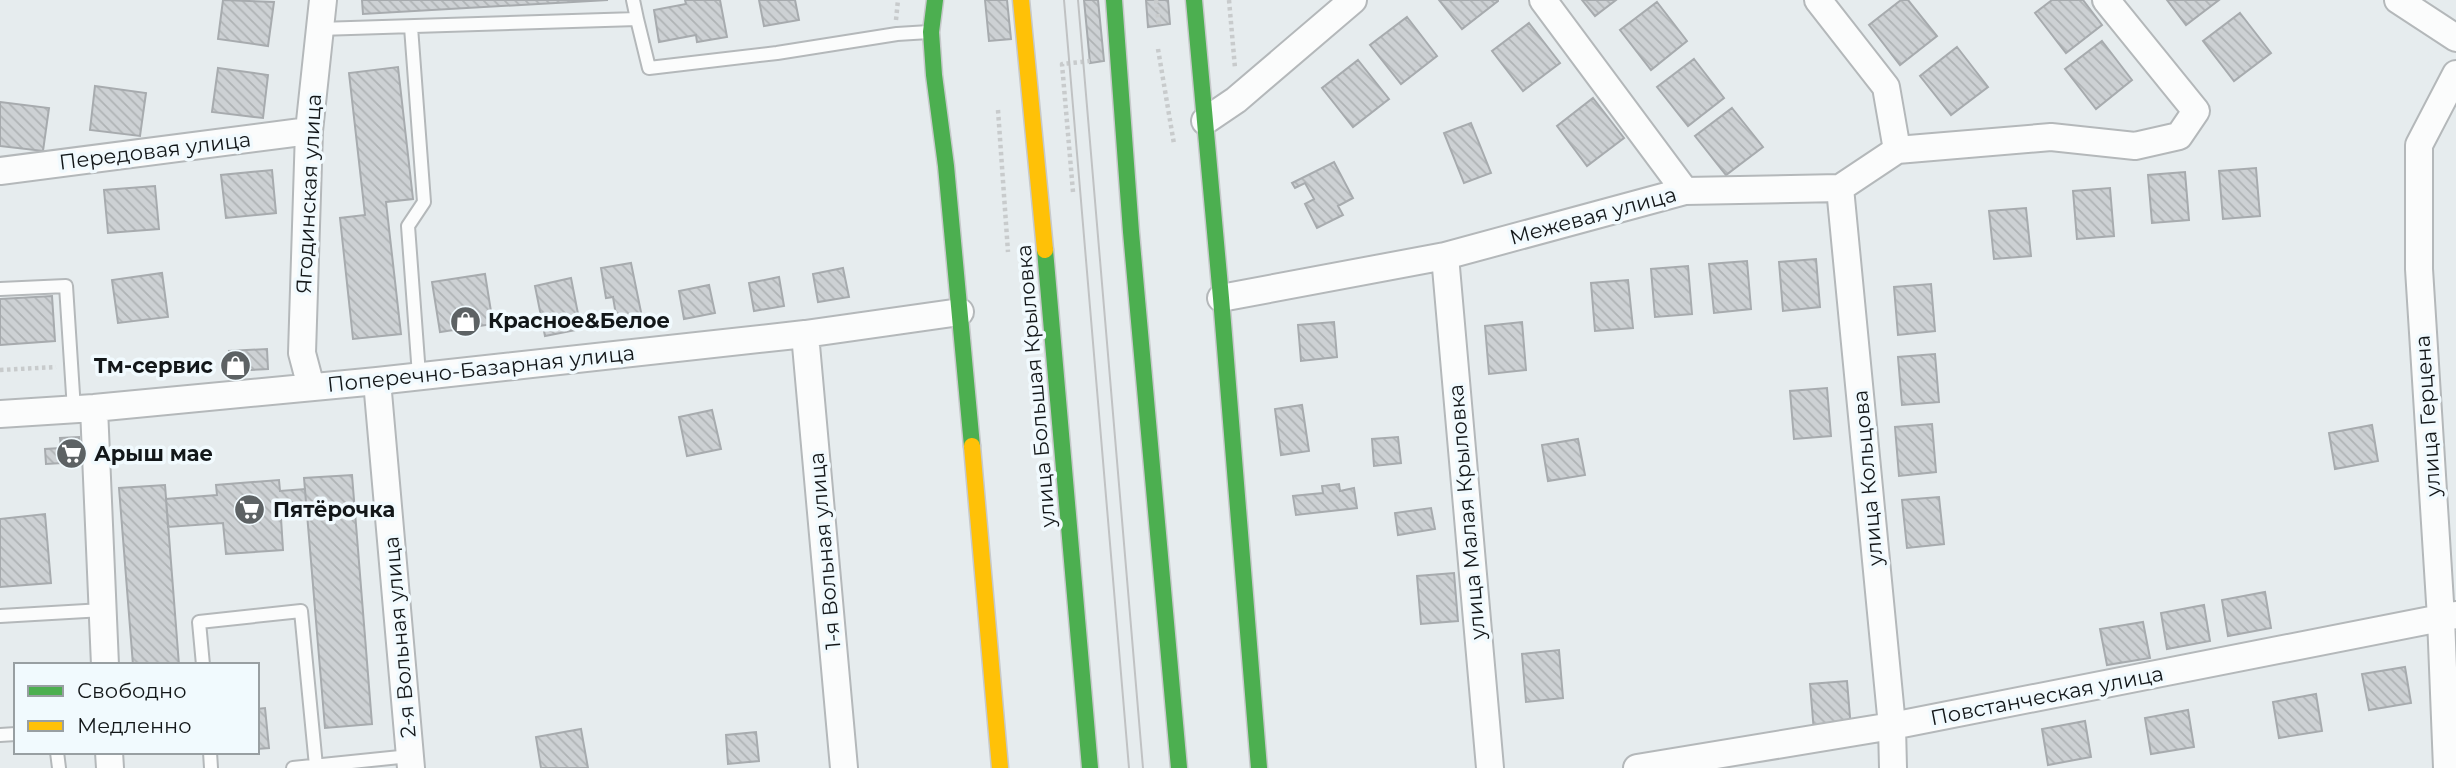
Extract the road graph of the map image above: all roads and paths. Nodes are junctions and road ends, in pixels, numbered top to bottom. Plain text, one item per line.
1 (323, 0) edge
2 (632, 0) edge
3 (935, 0) edge
4 (1021, 0) edge
5 (1114, 0) edge
6 (1156, 0) edge
7 (1194, 0) edge
8 (1353, 0) edge
9 (1543, 0) edge
10 (1818, 0) edge
11 (2106, 0) edge
12 (2398, 0) edge
13 (637, 19) junction
14 (1159, 25) dead end
15 (411, 27) junction
16 (319, 29) junction
17 (931, 32) junction
18 (2456, 38) edge
19 (1096, 60) dead end
20 (2456, 74) edge
21 (998, 99) dead end
22 (1205, 121) junction
23 (309, 131) junction
24 (1897, 150) junction
25 (0, 172) edge
26 (1840, 188) junction
27 (1685, 191) junction
28 (1073, 192) dead end
29 (1008, 252) dead end
30 (1445, 256) junction
31 (0, 289) edge
32 (1221, 298) junction
33 (960, 312) junction
34 (805, 334) junction
35 (71, 366) junction
36 (0, 370) edge
37 (419, 376) junction
38 (377, 381) junction
39 (311, 387) junction
40 (84, 409) junction
41 (0, 414) edge
42 (103, 610) junction
43 (0, 616) edge
44 (2448, 617) edge
45 (105, 663) edge
46 (203, 663) edge
47 (1892, 726) junction
48 (411, 762) edge
49 (316, 766) junction
50 (293, 768) edge
51 (844, 768) edge
52 (1000, 768) edge
53 (1090, 768) edge
54 (1179, 768) edge
55 (1259, 768) edge
56 (1490, 768) edge
57 (1637, 768) edge
58 (1893, 768) edge
59 (2447, 768) edge

1 - 16 street, Ягодинская улица
2 - 13 lane
3 - 17 main road
4 - 53 main road, улица Большая Крыловка
5 - 54 main road
6 - 14 path
7 - 22 main road
8 - 22 street
9 - 27 street
10 - 24 street
11 - 24 street
12 - 18 street
13 - 15 lane
13 - 17 lane
15 - 16 lane
15 - 37 lane
16 - 23 street, Ягодинская улица
17 - 33 main road
19 - 28 path
20 - 44 street, улица Герцена
21 - 29 path
22 - 32 main road
23 - 25 street, Передовая улица
23 - 39 street, Ягодинская улица
24 - 26 street
26 - 27 street, Межевая улица
26 - 47 street, улица Кольцова
27 - 30 street, Межевая улица
30 - 32 street, Межевая улица
30 - 56 street, улица Малая Крыловка
31 - 35 lane
32 - 55 main road
33 - 34 street, Поперечно-Базарная улица
33 - 52 main road
34 - 37 street, Поперечно-Базарная улица
34 - 51 street, 1-я Вольная улица
35 - 36 path
35 - 40 lane
37 - 38 street, Поперечно-Базарная улица
38 - 39 street, Поперечно-Базарная улица
38 - 48 street, 2-я Вольная улица
39 - 40 street, Поперечно-Базарная улица
40 - 41 street, Поперечно-Базарная улица
40 - 42 street
42 - 43 lane
42 - 45 street
44 - 47 street, Повстанческая улица
44 - 59 street, улица Герцена
46 - 49 lane
47 - 57 street, Повстанческая улица
47 - 58 street, улица Кольцова
48 - 49 lane
49 - 50 lane

